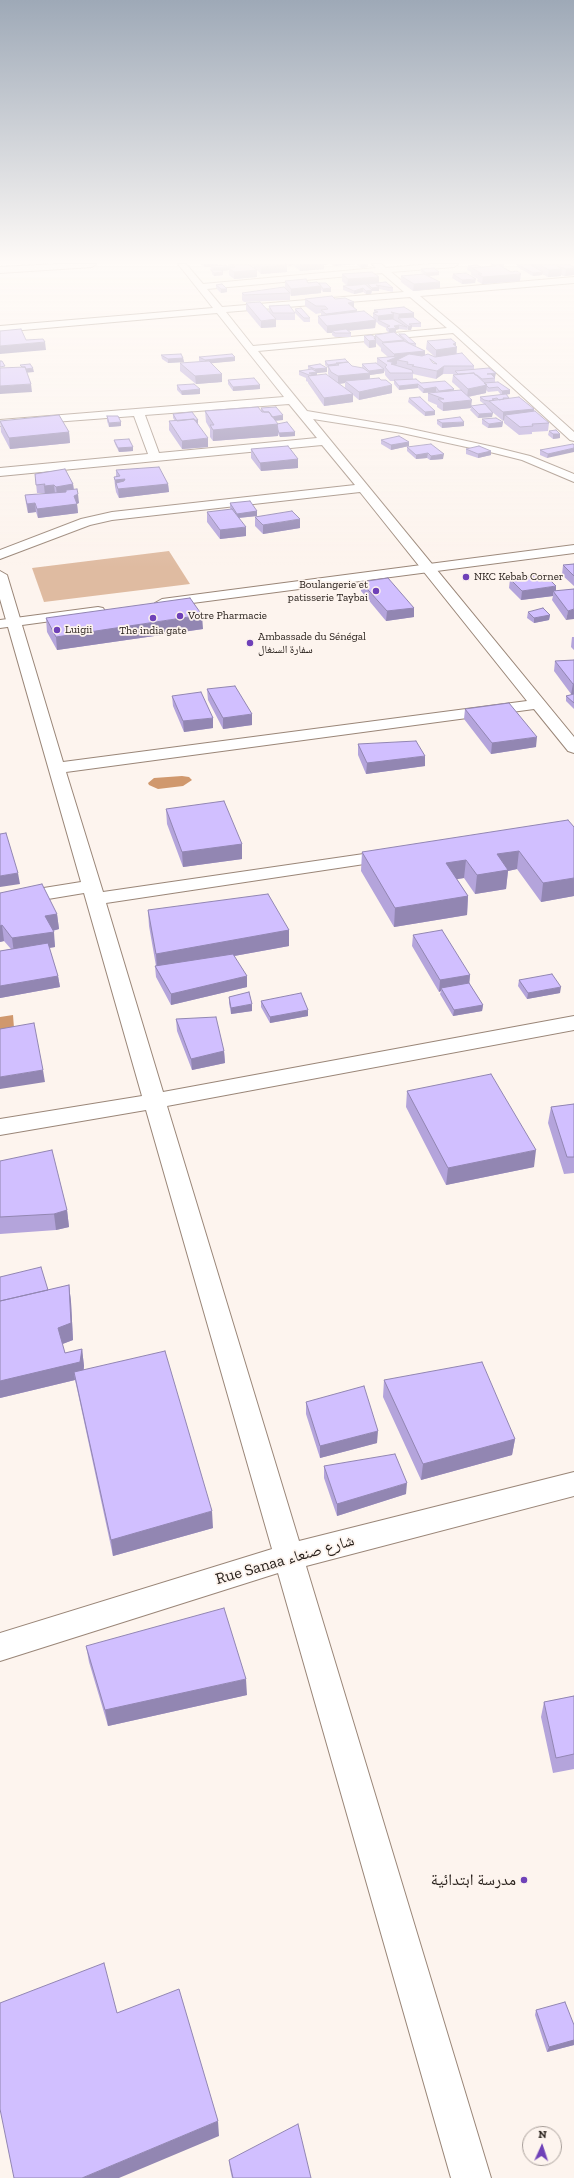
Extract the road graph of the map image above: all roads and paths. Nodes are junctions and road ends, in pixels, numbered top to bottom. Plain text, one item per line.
1 (265, 366) edge
2 (494, 366) edge
3 (293, 400) junction
4 (139, 413) junction
5 (304, 414) junction
6 (0, 423) edge
7 (574, 438) edge
8 (326, 441) junction
9 (155, 457) junction
10 (0, 472) edge
11 (574, 478) edge
12 (362, 488) junction
13 (574, 549) edge
14 (0, 555) edge
15 (429, 568) junction
16 (0, 576) edge
17 (147, 605) edge
18 (108, 610) edge
19 (7, 623) edge
20 (538, 704) junction
21 (574, 723) edge
22 (555, 725) junction
23 (574, 748) edge
24 (57, 768) junction
25 (409, 852) edge
26 (93, 893) junction
27 (0, 900) edge
28 (574, 1023) edge
29 (155, 1101) junction
30 (0, 1127) edge
31 (574, 1484) edge
32 (289, 1557) junction
33 (0, 1647) edge
34 (470, 2178) edge

1 - 3 street
2 - 7 street
3 - 4 street
3 - 5 street
4 - 6 street
4 - 9 street
5 - 8 street
5 - 11 street
8 - 9 street
8 - 12 street
9 - 10 street
12 - 14 street
12 - 15 street
13 - 15 street
15 - 17 street
15 - 20 street
16 - 19 street
18 - 19 street
19 - 24 street
20 - 22 street
20 - 24 street
21 - 22 street
22 - 23 street
24 - 26 street
25 - 26 street
26 - 27 street
26 - 29 street
28 - 29 street
29 - 30 street
29 - 32 street
31 - 32 street, Rue Sanaa شارع صنعاء
32 - 33 street, Rue Sanaa شارع صنعاء
32 - 34 street

